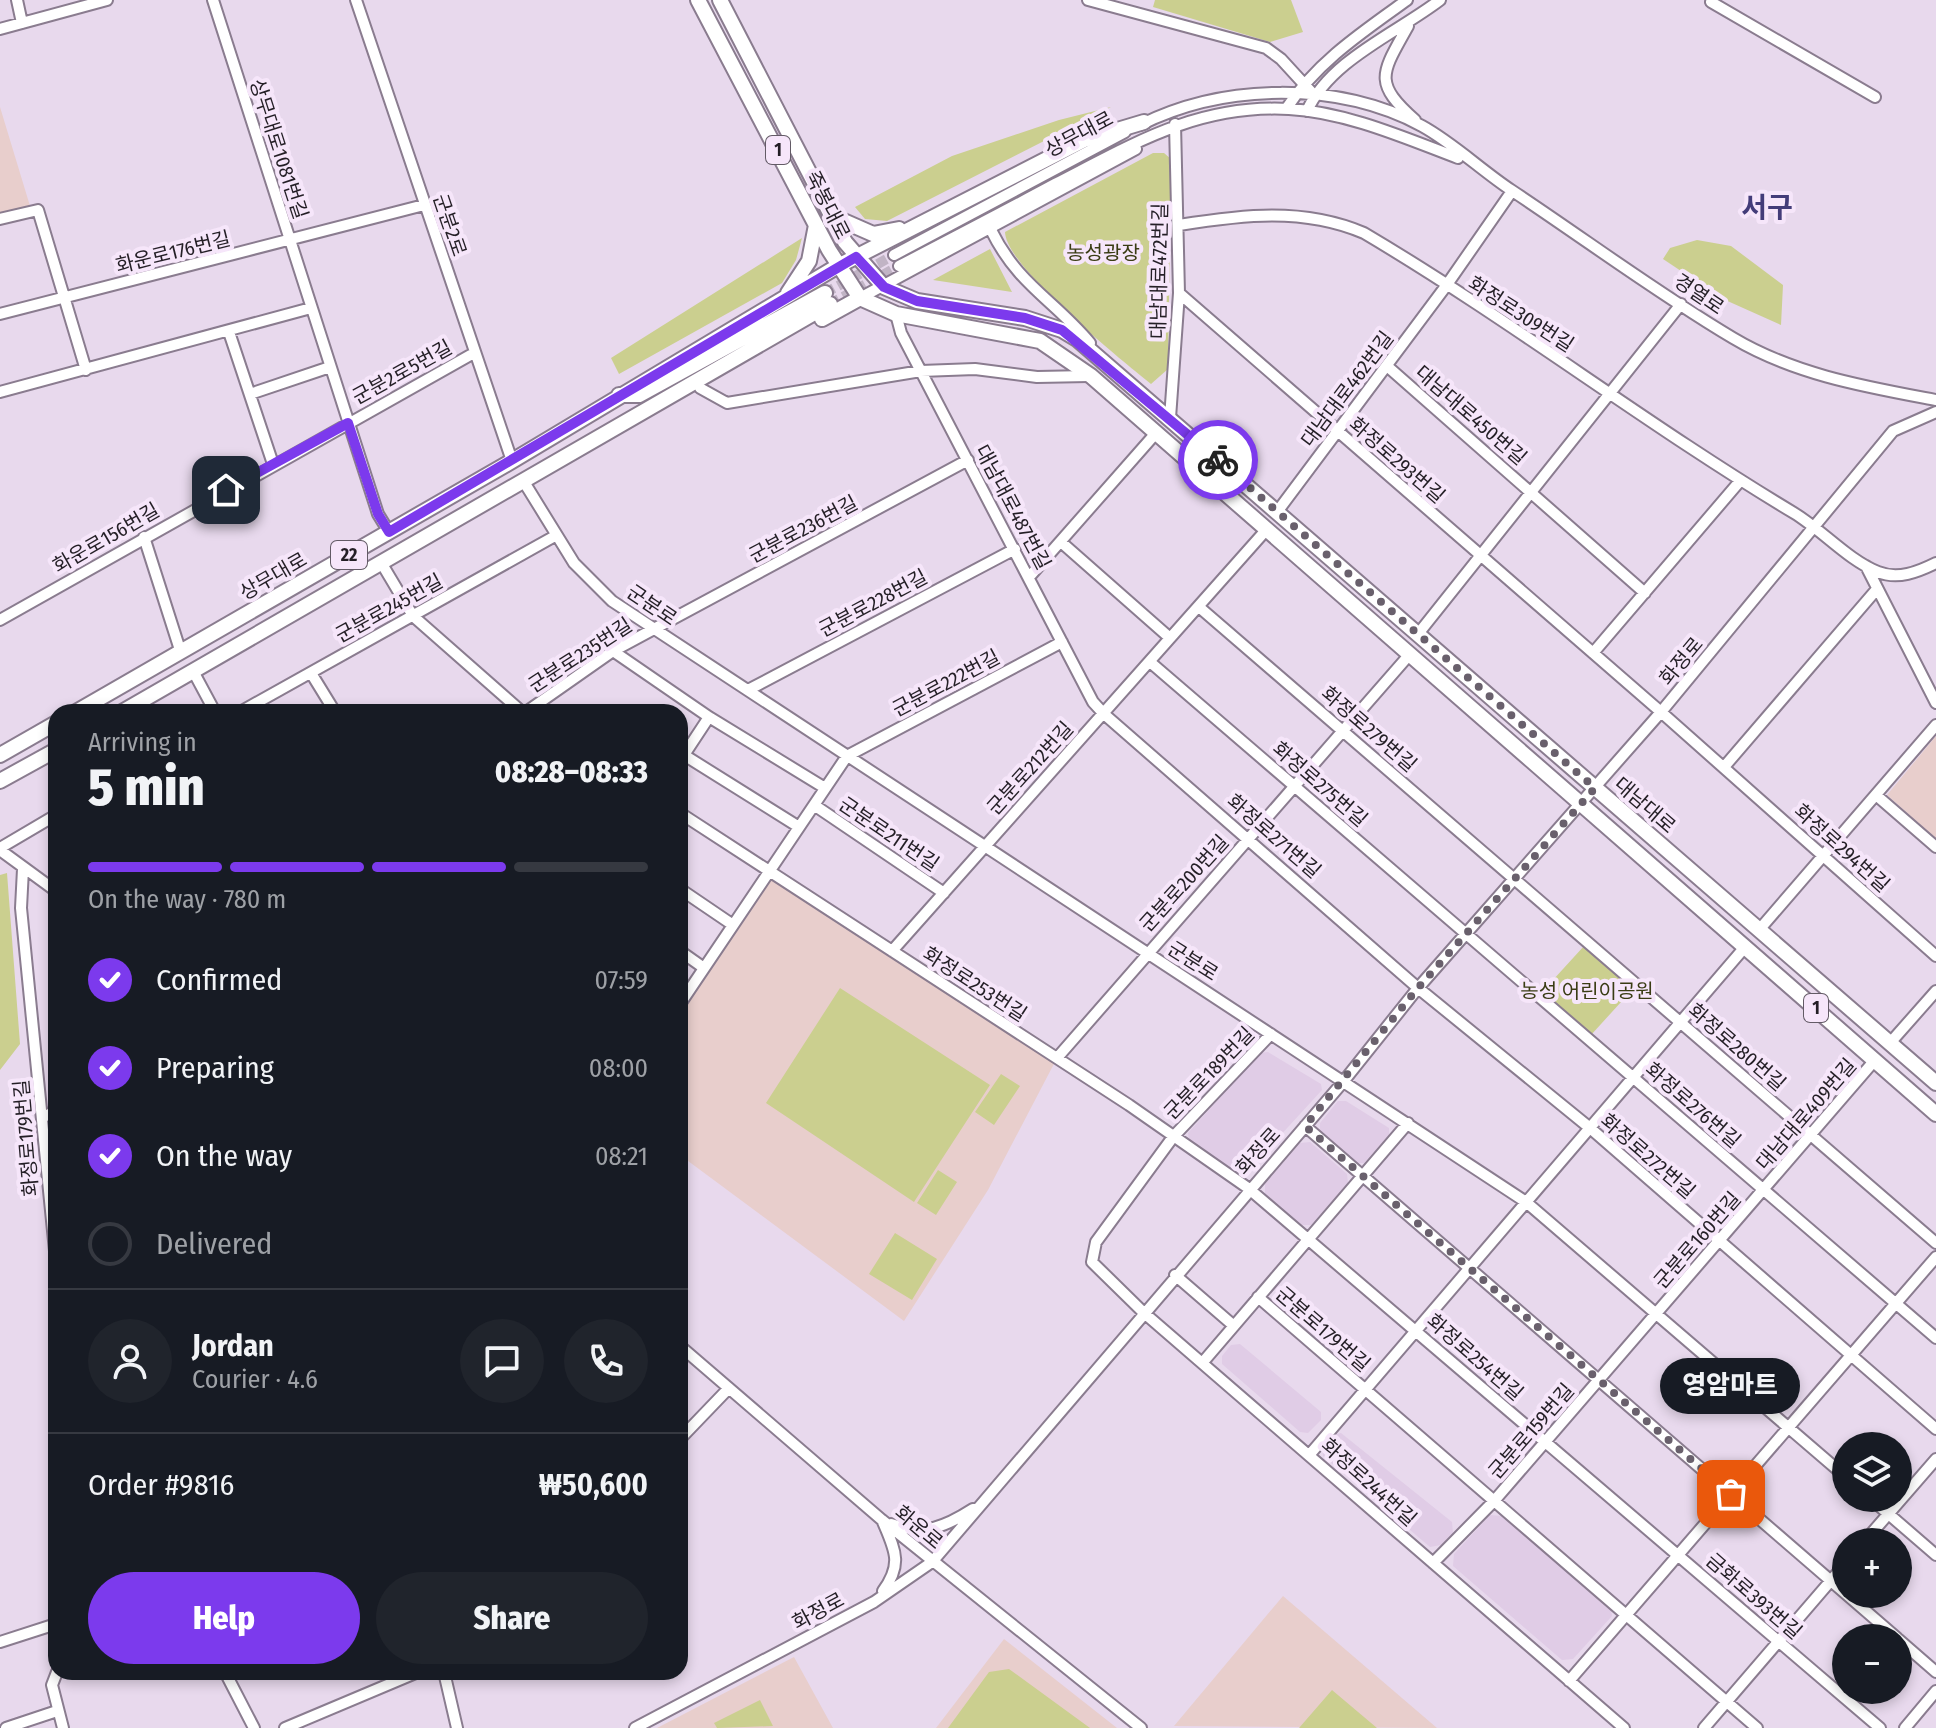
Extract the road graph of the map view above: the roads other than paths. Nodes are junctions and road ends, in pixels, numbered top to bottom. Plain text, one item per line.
1 (17, 0) edge
2 (107, 0) edge
3 (213, 0) edge
4 (356, 0) edge
5 (698, 0) edge
6 (720, 0) edge
7 (1088, 0) edge
8 (1407, 0) edge
9 (1440, 0) edge
10 (1711, 2) dead end
11 (22, 23) junction
12 (1410, 23) junction
13 (0, 29) edge
14 (1300, 88) junction
15 (1314, 95) junction
16 (1875, 97) dead end
17 (1286, 109) junction
18 (1307, 111) junction
19 (1144, 122) junction
20 (1175, 124) junction
21 (1423, 127) junction
22 (1468, 161) junction
23 (1512, 191) junction
24 (424, 205) junction
25 (831, 216) junction
26 (0, 219) edge
27 (817, 224) junction
28 (918, 224) junction
29 (1179, 225) junction
30 (991, 230) junction
31 (290, 241) junction
32 (894, 255) tunnel mouth
33 (856, 257) junction
34 (838, 266) junction
35 (899, 266) tunnel mouth
36 (1446, 286) junction
37 (884, 287) junction
38 (1179, 293) junction
39 (785, 296) junction
40 (65, 298) junction
41 (860, 298) junction
42 (1681, 304) junction
43 (311, 308) junction
44 (0, 314) edge
45 (896, 314) junction
46 (229, 332) junction
47 (474, 353) junction
48 (1102, 361) junction
49 (1387, 366) junction
50 (330, 367) junction
51 (86, 370) junction
52 (921, 371) junction
53 (1091, 376) junction
54 (700, 388) junction
55 (0, 392) edge
56 (250, 394) junction
57 (1609, 394) junction
58 (619, 395) junction
59 (1936, 400) edge
60 (644, 410) junction
61 (1936, 412) edge
62 (1170, 418) junction
63 (348, 423) junction
64 (1337, 431) junction
65 (1156, 433) junction
66 (968, 460) junction
67 (512, 461) junction
68 (273, 464) junction
69 (1740, 481) junction
70 (524, 482) junction
71 (1531, 492) junction
72 (1277, 512) junction
73 (1817, 527) junction
74 (1267, 529) junction
75 (389, 532) junction
76 (555, 536) junction
77 (144, 537) junction
78 (1061, 542) junction
79 (1015, 549) junction
80 (1479, 555) junction
81 (1936, 563) edge
82 (382, 564) junction
83 (1866, 566) junction
84 (1030, 576) junction
85 (1877, 589) junction
86 (1645, 593) junction
87 (1199, 607) junction
88 (413, 616) junction
89 (0, 620) edge
90 (654, 629) junction
91 (1418, 634) junction
92 (1170, 638) junction
93 (1062, 642) junction
94 (613, 651) junction
95 (181, 653) junction
96 (1593, 653) junction
97 (1410, 654) junction
98 (1150, 662) junction
99 (193, 671) junction
100 (311, 673) junction
101 (748, 690) junction
102 (1936, 703) edge
103 (90, 704) edge
104 (136, 704) edge
105 (211, 704) edge
106 (255, 704) edge
107 (330, 704) edge
108 (515, 704) edge
109 (536, 704) edge
110 (1661, 712) junction
111 (1104, 714) junction
112 (709, 717) junction
113 (1936, 725) edge
114 (48, 728) edge
115 (1343, 731) junction
116 (688, 749) edge
117 (48, 754) edge
118 (0, 755) edge
119 (847, 756) junction
120 (688, 762) edge
121 (1724, 767) junction
122 (0, 781) edge
123 (1295, 786) junction
124 (825, 788) junction
125 (1595, 788) junction
126 (1876, 795) junction
127 (1581, 804) junction
128 (814, 805) junction
129 (688, 818) edge
130 (48, 820) edge
131 (799, 827) junction
132 (1249, 838) junction
133 (984, 847) junction
134 (1936, 847) edge
135 (0, 849) edge
136 (1823, 856) junction
137 (23, 869) junction
138 (769, 871) junction
139 (1515, 880) junction
140 (48, 886) edge
141 (944, 893) junction
142 (688, 894) edge
143 (733, 925) junction
144 (1759, 930) junction
145 (1465, 936) junction
146 (1745, 947) junction
147 (892, 951) junction
148 (1146, 953) junction
149 (1936, 956) edge
150 (688, 957) edge
151 (704, 968) junction
152 (1418, 988) junction
153 (1936, 991) edge
154 (688, 992) edge
155 (1681, 1022) junction
156 (1271, 1034) junction
157 (1890, 1043) junction
158 (1057, 1058) junction
159 (1875, 1060) junction
160 (1633, 1078) junction
161 (1343, 1082) junction
162 (1936, 1083) edge
163 (1936, 1114) edge
164 (48, 1115) edge
165 (44, 1117) junction
166 (1408, 1123) junction
167 (1305, 1126) junction
168 (1590, 1128) junction
169 (1811, 1135) junction
170 (1173, 1137) junction
171 (48, 1165) edge
172 (1363, 1175) junction
173 (1248, 1188) junction
174 (1764, 1190) junction
175 (1526, 1202) junction
176 (1309, 1238) junction
177 (1719, 1242) junction
178 (1936, 1243) edge
179 (1936, 1257) edge
180 (1469, 1267) junction
181 (1175, 1275) junction
182 (1258, 1297) junction
183 (1896, 1304) junction
184 (1143, 1312) junction
185 (1658, 1314) junction
186 (1234, 1326) junction
187 (1415, 1330) junction
188 (1936, 1338) edge
189 (688, 1353) edge
190 (1851, 1356) junction
191 (1203, 1362) junction
192 (1599, 1380) junction
193 (729, 1388) junction
194 (1364, 1389) junction
195 (1790, 1427) junction
196 (1936, 1429) edge
197 (688, 1431) edge
198 (1546, 1441) junction
199 (1311, 1453) junction
200 (1936, 1459) edge
201 (1832, 1464) edge
202 (1731, 1494) junction
203 (1494, 1501) junction
204 (983, 1503) junction
205 (1886, 1512) edge
206 (1888, 1514) junction
207 (882, 1520) junction
208 (1876, 1528) edge
209 (1678, 1554) junction
210 (1936, 1555) edge
211 (932, 1562) junction
212 (1433, 1563) junction
213 (1831, 1581) junction
214 (874, 1602) junction
215 (1626, 1614) junction
216 (1881, 1624) edge
217 (48, 1627) edge
218 (1779, 1641) junction
219 (0, 1642) edge
220 (1912, 1651) edge
221 (1936, 1672) edge
222 (54, 1680) edge
223 (229, 1680) edge
224 (389, 1680) edge
225 (446, 1680) edge
226 (1569, 1681) junction
227 (1936, 1691) edge
228 (1727, 1702) junction
229 (57, 1711) junction
230 (10, 1727) edge
231 (63, 1728) edge
232 (254, 1728) edge
233 (285, 1728) edge
234 (457, 1728) edge
235 (635, 1728) edge
236 (1141, 1728) edge
237 (1624, 1728) edge
238 (1704, 1728) edge
239 (1757, 1728) edge
240 (1880, 1728) edge
241 (1905, 1728) edge

1 - 11 street
2 - 11 street
3 - 31 street, 상무대로1081번길
4 - 24 street, 군분2로
5 - 27 main road, 죽봉대로 / 1
6 - 25 main road, 죽봉대로 / 1
7 - 14 street
8 - 14 street
9 - 12 street
10 - 16 street
11 - 13 street
12 - 15 street
12 - 21 street
14 - 15 street
14 - 17 street
14 - 19 street, 상무대로
15 - 18 street
15 - 21 street, 경열로
17 - 18 street, 상무대로
17 - 20 street, 상무대로
18 - 22 street, 경열로
19 - 28 main road
19 - 32 street, 상무대로
20 - 29 street, 대남대로472번길
20 - 30 street, 상무대로
20 - 35 street, 상무대로
21 - 22 street, 경열로
22 - 23 street, 경열로
23 - 36 street, 대남대로462번길
23 - 42 street, 경열로
24 - 31 street, 화운로176번길
24 - 47 street, 군분2로
25 - 28 main road
25 - 33 main road, 죽봉대로 / 1
26 - 40 street
27 - 34 main road, 죽봉대로 / 1
27 - 39 main road
28 - 33 main road
29 - 36 street, 화정로309번길
29 - 38 street, 대남대로472번길
30 - 37 street, 상무대로
30 - 48 street
31 - 40 street, 화운로176번길
31 - 43 street, 상무대로1081번길
33 - 34 main road, 22
33 - 37 main road, 대남대로 / 1
34 - 39 main road, 22
34 - 41 main road, 죽봉대로 / 1
36 - 49 street, 대남대로462번길
36 - 57 street, 화정로309번길
37 - 41 street, 상무대로
37 - 48 main road, 대남대로 / 1
38 - 62 street, 대남대로472번길
38 - 64 street, 화정로293번길
39 - 58 main road, 22
40 - 44 street, 화운로176번길
40 - 51 street
41 - 45 main road, 대남대로 / 1
41 - 54 main road, 22
42 - 57 street, 대남대로450번길
42 - 59 street, 경열로
43 - 46 street
43 - 50 street, 상무대로1081번길
45 - 52 street, 대남대로487번길
45 - 53 main road, 대남대로 / 1
46 - 51 street
46 - 56 street
47 - 63 street, 군분2로5번길
47 - 67 street, 군분2로
48 - 62 main road, 대남대로 / 1
49 - 64 street, 대남대로462번길
49 - 71 street, 대남대로450번길
50 - 56 street
50 - 63 street, 상무대로1081번길
51 - 55 street
52 - 53 street
52 - 54 street
52 - 66 street, 대남대로487번길
53 - 65 main road, 대남대로 / 1
54 - 60 main road, 22
56 - 68 street
57 - 69 street, 화정로309번길
57 - 71 street, 대남대로450번길
58 - 60 main road, 상무대로
58 - 67 main road, 상무대로 / 22
60 - 70 main road, 상무대로 / 22
61 - 73 street, 화정로
62 - 72 main road, 대남대로 / 1
63 - 68 street, 화운로156번길
63 - 75 street, 상무대로1081번길
64 - 72 street, 대남대로462번길
64 - 80 street, 화정로293번길
65 - 74 main road, 대남대로 / 1
65 - 78 street
66 - 79 street, 대남대로487번길
66 - 90 street, 군분로236번길
67 - 75 main road, 상무대로 / 22
68 - 77 street, 화운로156번길
69 - 73 street, 화정로309번길
69 - 86 street
70 - 76 street, 군분로
70 - 82 main road, 상무대로 / 22
71 - 80 street, 대남대로450번길
71 - 86 street, 대남대로450번길
72 - 91 main road, 대남대로 / 1
73 - 83 street, 화정로309번길
73 - 110 street, 화정로
74 - 87 street, 군분로212번길
74 - 97 main road, 대남대로 / 1
75 - 95 main road, 상무대로 / 22
76 - 88 street, 군분로245번길
76 - 90 street, 군분로
77 - 89 street, 화운로156번길
77 - 95 street
78 - 84 street
78 - 92 street
79 - 84 street, 대남대로487번길
79 - 101 street, 군분로228번길
80 - 91 street, 대남대로450번길
80 - 96 street, 화정로293번길
81 - 83 street
82 - 88 street
82 - 99 main road, 상무대로 / 22
83 - 85 street
84 - 93 street, 대남대로487번길
85 - 102 street
85 - 121 street
86 - 96 street
87 - 92 street, 군분로212번길
87 - 115 street, 화정로279번길
88 - 100 street, 군분로245번길
88 - 108 street
90 - 94 street, 군분로235번길
90 - 101 street, 군분로
91 - 125 main road, 대남대로 / 1
92 - 98 street, 군분로212번길
93 - 111 street, 대남대로487번길
93 - 119 street, 군분로222번길
94 - 109 street, 군분로235번길
94 - 112 street
95 - 103 main road, 상무대로 / 22
96 - 110 street, 화정로293번길
97 - 115 street, 군분로200번길
97 - 127 main road, 대남대로 / 1
98 - 111 street, 군분로212번길
98 - 123 street, 화정로275번길
99 - 104 main road, 상무대로 / 22
99 - 105 street
100 - 106 street, 군분로245번길
100 - 107 street
101 - 119 street, 군분로
110 - 121 street, 화정로294번길
110 - 125 street, 화정로
111 - 132 street, 화정로271번길
111 - 133 street, 군분로212번길
112 - 116 street
112 - 124 street
113 - 126 street
114 - 118 main road
115 - 123 street, 군분로200번길
115 - 139 street, 화정로279번길
117 - 122 main road
119 - 124 street
119 - 133 street, 군분로
120 - 131 street
121 - 136 street, 화정로294번길
123 - 132 street, 군분로200번길
123 - 145 street, 화정로275번길
124 - 128 street
125 - 127 street, 화정로
125 - 144 main road, 대남대로 / 1
126 - 134 street
126 - 136 street
127 - 139 street, 화정로
127 - 146 main road, 대남대로 / 1
128 - 131 street
128 - 141 street, 군분로211번길
129 - 138 street, 화정로253번길
130 - 135 street
131 - 138 street
132 - 148 street, 군분로200번길
132 - 152 street, 화정로271번길
133 - 141 street, 군분로211번길
133 - 148 street, 군분로
135 - 137 street
136 - 144 street
136 - 149 street, 화정로294번길
137 - 140 street
137 - 165 street, 화정로179번길
138 - 143 street
138 - 147 street, 화정로253번길
139 - 145 street, 화정로
139 - 155 street, 화정로280번길
141 - 147 street, 군분로211번길
142 - 143 street
143 - 151 street
144 - 157 main road, 대남대로 / 1
145 - 152 street, 화정로
145 - 160 street, 화정로276번길
146 - 155 street
146 - 159 main road, 대남대로 / 1
147 - 158 street, 화정로253번길
148 - 156 street, 군분로
148 - 158 street, 군분로200번길
150 - 151 street
151 - 154 street
152 - 161 street, 화정로
152 - 168 street, 화정로272번길
153 - 157 street
155 - 160 street
155 - 169 street, 화정로280번길
156 - 161 street, 군분로
156 - 170 street, 군분로189번길
157 - 162 main road, 대남대로 / 1
158 - 170 street, 화정로253번길
159 - 163 main road, 대남대로 / 1
159 - 169 street, 대남대로409번길
160 - 168 street
160 - 174 street, 화정로276번길
161 - 166 street, 군분로
161 - 167 street, 화정로
164 - 165 street
165 - 171 street, 화정로179번길
166 - 172 street, 군분로179번길
166 - 175 street, 군분로
167 - 172 street
167 - 173 street, 화정로
168 - 175 street
168 - 177 street, 화정로272번길
169 - 174 street, 대남대로409번길
169 - 178 street, 화정로280번길
170 - 173 street, 화정로253번길
170 - 184 street, 군분로189번길
172 - 176 street, 군분로179번길
172 - 180 street
173 - 176 street, 화정로254번길
173 - 181 street, 화정로
174 - 177 street, 군분로160번길
174 - 183 street, 화정로276번길
175 - 180 street
175 - 185 street, 군분로
176 - 182 street, 군분로179번길
176 - 187 street, 화정로254번길
177 - 185 street, 군분로160번길
177 - 190 street, 화정로272번길
179 - 183 street
180 - 187 street
180 - 192 street
181 - 184 street, 화정로
181 - 186 street
182 - 186 street, 군분로179번길
182 - 194 street, 군분로179번길
183 - 188 street, 화정로276번길
183 - 190 street
184 - 191 street, 화정로244번길
184 - 204 street, 화정로
185 - 192 street, 군분로159번길
185 - 195 street, 군분로
186 - 191 street, 군분로179번길
187 - 194 street
187 - 198 street, 화정로254번길
189 - 193 street, 화운로
190 - 195 street
190 - 196 street, 화정로272번길
191 - 199 street, 화정로244번길
192 - 198 street, 군분로159번길
192 - 202 street
193 - 197 street
193 - 207 street, 화운로
194 - 199 street
194 - 203 street, 군분로179번길
195 - 201 street, 군분로
195 - 202 street
198 - 203 street, 군분로159번길
198 - 209 street, 화정로254번길
199 - 212 street, 화정로244번길
200 - 206 street
202 - 209 street
202 - 213 street
203 - 212 street, 군분로159번길
203 - 215 street, 군분로159번길
204 - 207 street
204 - 211 street, 화정로
205 - 206 street
206 - 208 street
206 - 210 street
207 - 211 street, 화운로
207 - 214 street
209 - 215 street
209 - 218 street, 금화로393번길
211 - 214 street, 화정로
211 - 236 street, 화운로
212 - 226 street, 화정로244번길
213 - 216 street
213 - 218 street
214 - 235 street, 화정로
215 - 226 street
215 - 228 street, 군분로159번길
217 - 219 street
218 - 228 street
218 - 240 street, 금화로393번길
220 - 221 street
222 - 229 street
223 - 232 street
224 - 233 street
225 - 234 street
226 - 237 street, 화정로244번길
227 - 241 street
228 - 238 street
228 - 239 street, 군분로159번길
229 - 230 street
229 - 231 street

